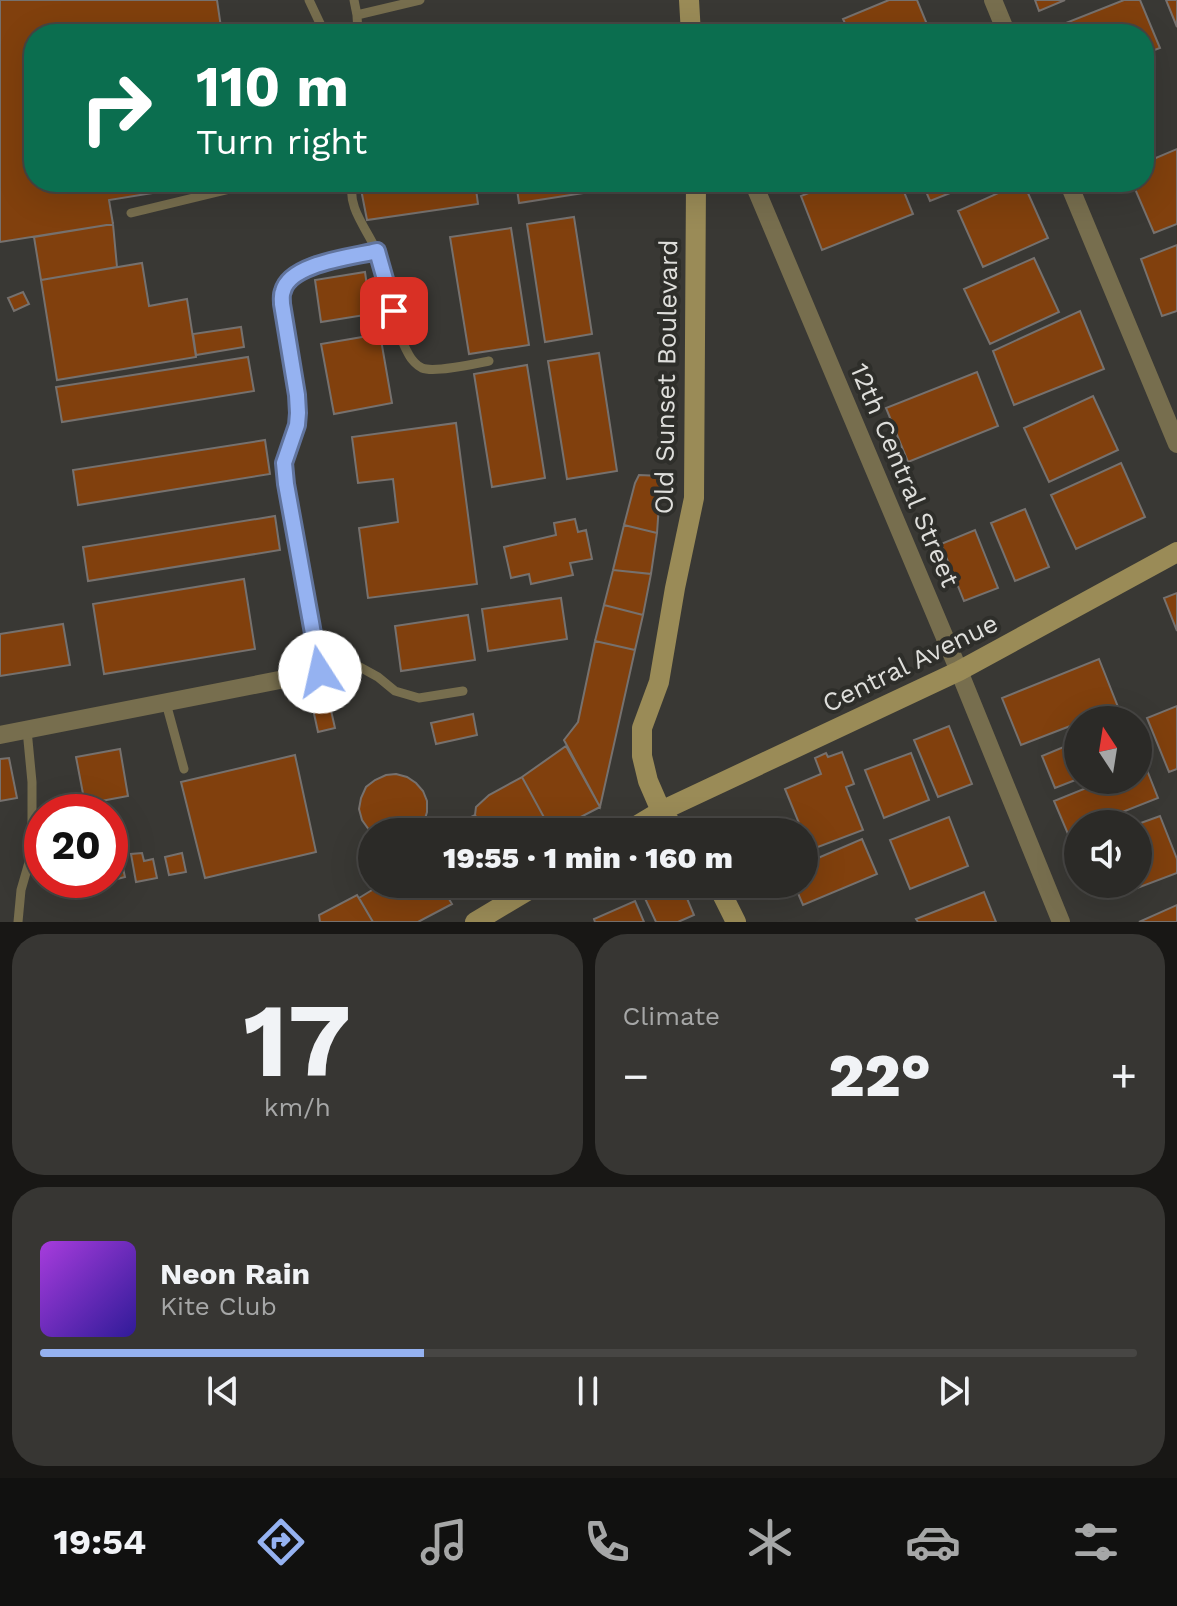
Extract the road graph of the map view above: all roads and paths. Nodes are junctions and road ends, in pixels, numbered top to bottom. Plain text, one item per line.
1 (309, 0) edge
2 (354, 0) edge
3 (363, 0) edge
4 (420, 0) edge
5 (689, 0) edge
6 (993, 0) edge
7 (357, 15) junction
8 (320, 24) edge
9 (357, 24) edge
10 (690, 24) edge
11 (1003, 24) edge
12 (219, 192) edge
13 (352, 192) edge
14 (696, 192) edge
15 (757, 192) edge
16 (1072, 192) edge
17 (131, 213) dead end
18 (377, 251) junction
19 (489, 361) dead end
20 (1177, 444) edge
21 (1177, 552) edge
22 (959, 671) junction
23 (320, 672) junction
24 (463, 691) dead end
25 (166, 703) junction
26 (27, 730) junction
27 (0, 735) edge
28 (184, 769) dead end
29 (661, 811) junction
30 (649, 818) edge
31 (667, 818) edge
32 (515, 898) edge
33 (724, 898) edge
34 (18, 922) edge
35 (475, 922) edge
36 (736, 922) edge
37 (1061, 922) edge

1 - 8 lane
2 - 7 lane
3 - 7 lane
4 - 7 lane
5 - 10 street
6 - 11 street
7 - 9 lane
12 - 17 lane
13 - 18 lane
14 - 29 street, Old Sunset Boulevard
15 - 22 street, 12th Central Street
16 - 20 street
18 - 19 lane
18 - 23 lane
21 - 22 street, Central Avenue
22 - 29 street, Central Avenue
22 - 37 street, 12th Central Street
23 - 24 lane
23 - 25 street
25 - 26 street
25 - 28 lane
26 - 27 street
26 - 34 lane
29 - 30 street
29 - 31 street, Old Sunset Boulevard
32 - 35 street
33 - 36 street

